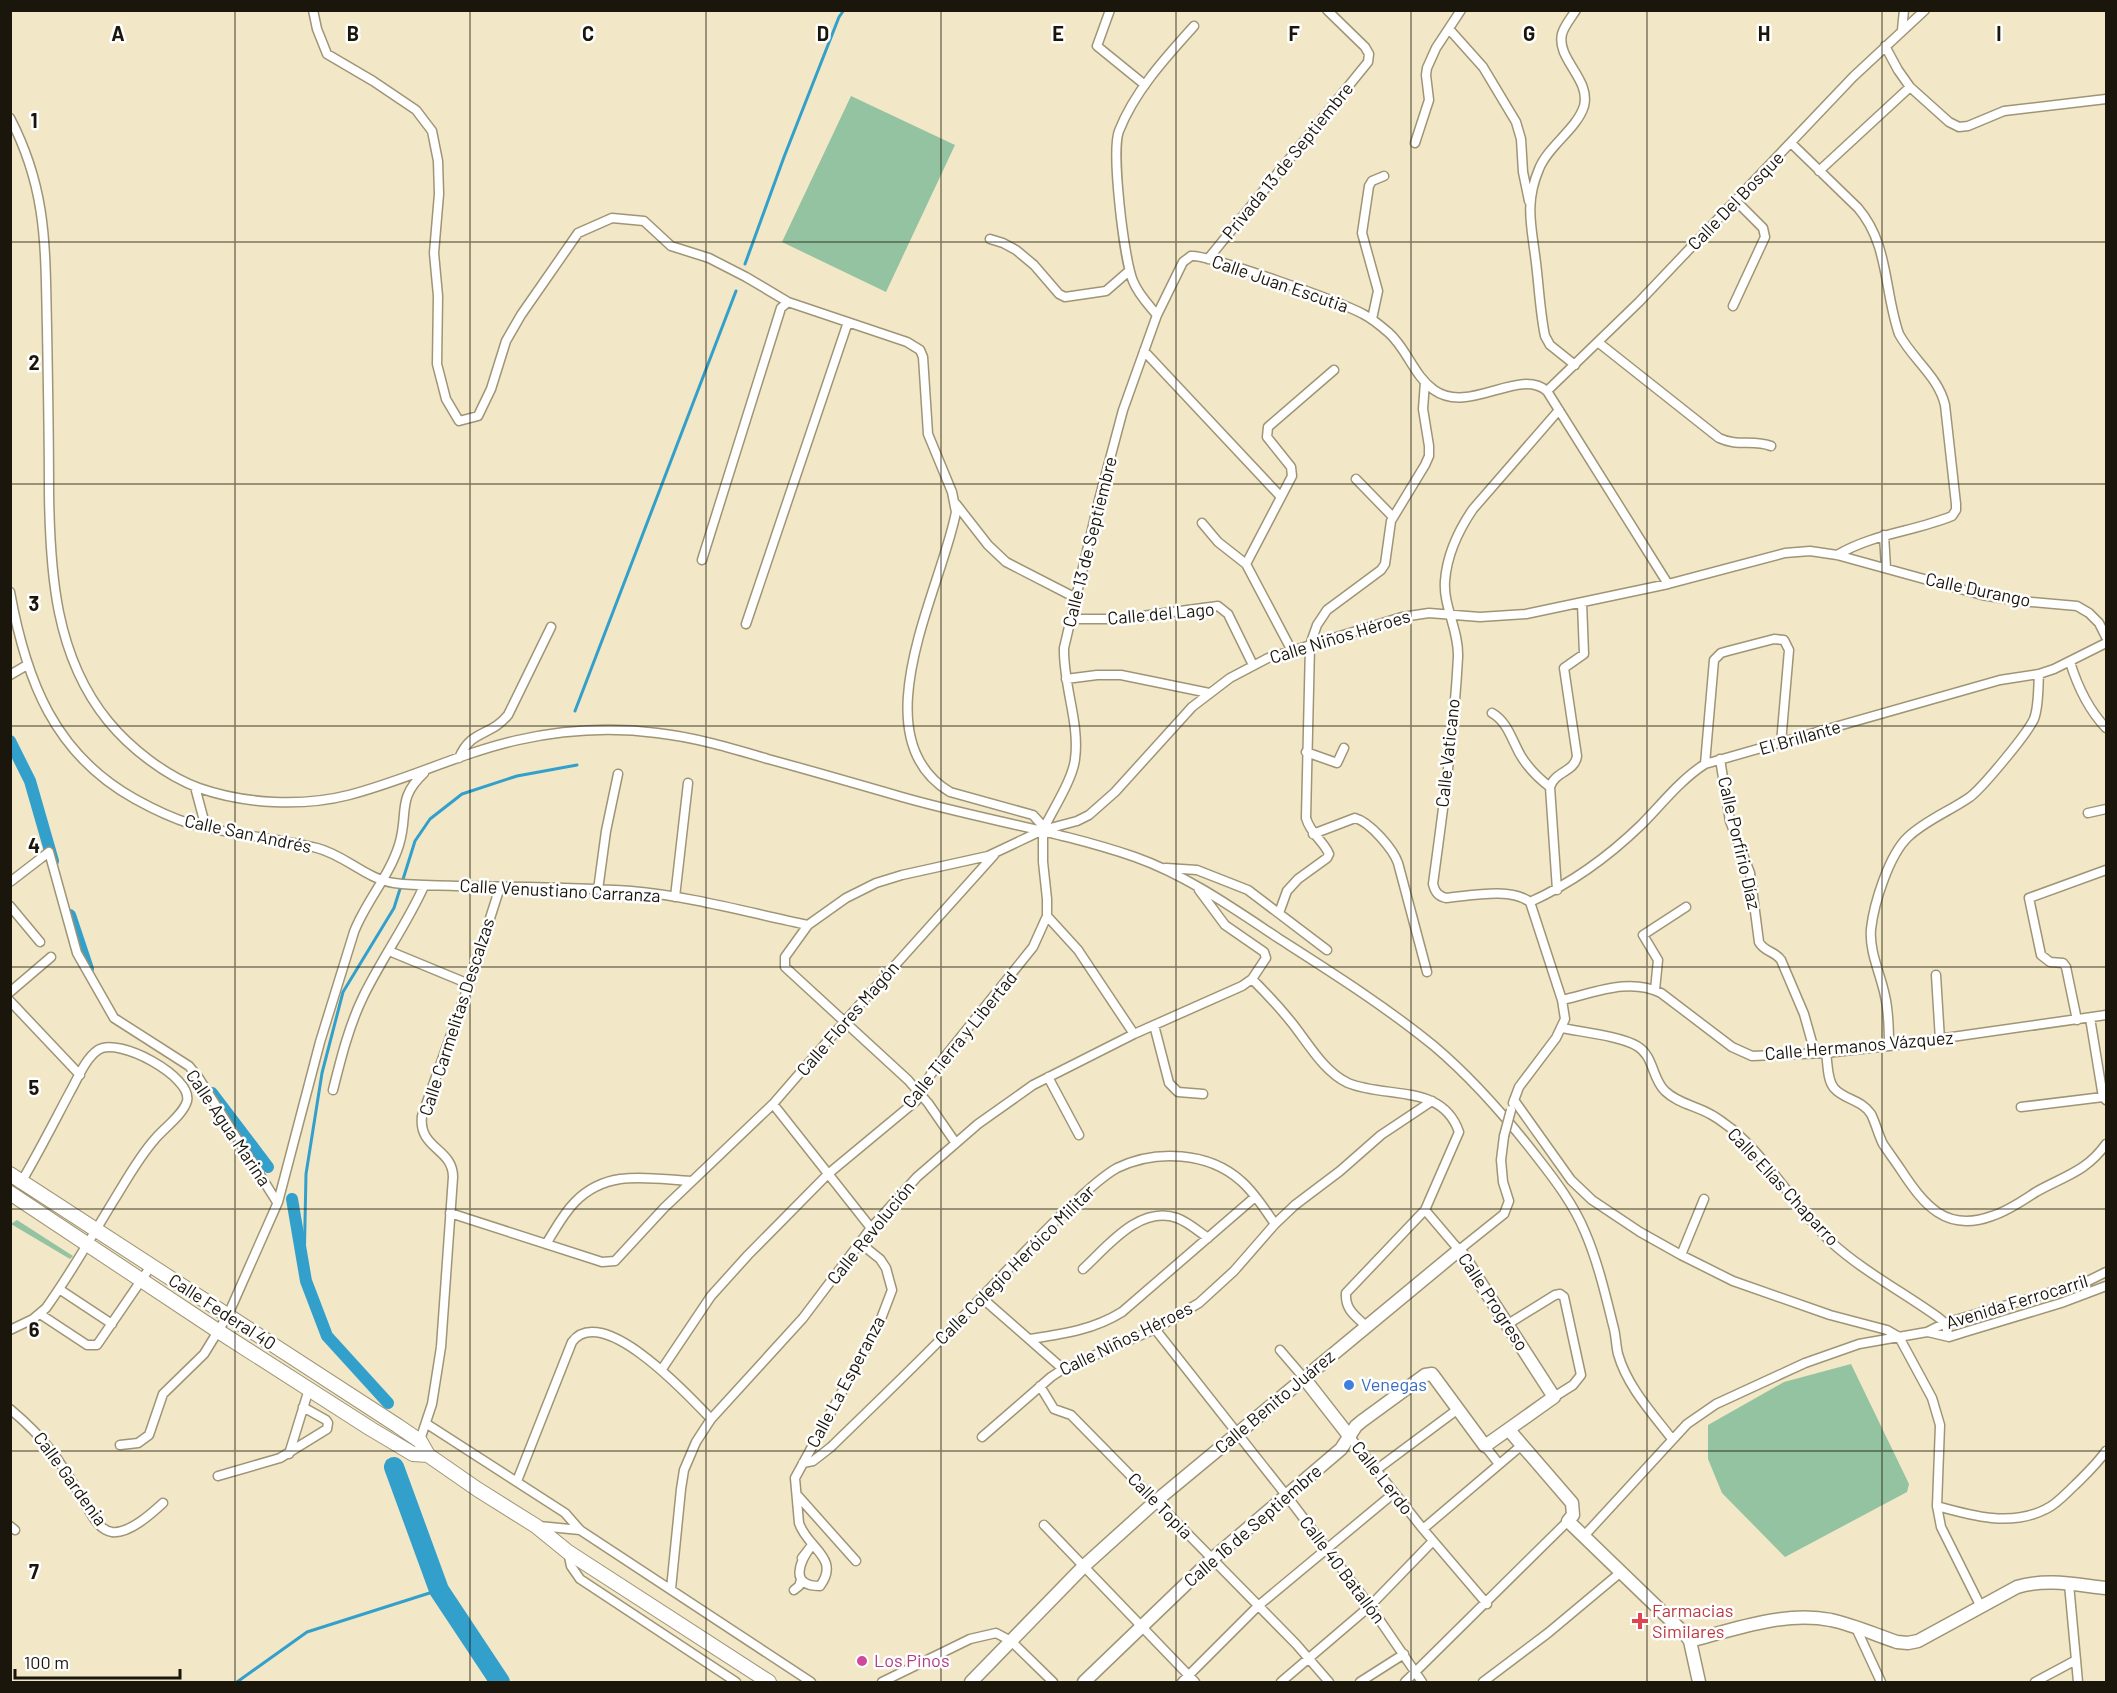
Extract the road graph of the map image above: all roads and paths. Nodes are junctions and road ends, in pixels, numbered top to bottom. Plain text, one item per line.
1 (313, 10) edge
2 (1110, 10) edge
3 (1327, 10) edge
4 (1461, 10) edge
5 (1576, 10) edge
6 (1904, 10) edge
7 (1925, 10) edge
8 (1194, 26) dead end
9 (1449, 29) junction
10 (1902, 30) junction
11 (1885, 46) junction
12 (1145, 85) junction
13 (1910, 87) junction
14 (2106, 99) edge
15 (10, 118) edge
16 (1791, 142) junction
17 (1415, 143) dead end
18 (1819, 171) junction
19 (1384, 176) dead end
20 (1736, 201) junction
21 (1529, 205) junction
22 (990, 239) dead end
23 (1208, 259) junction
24 (1186, 260) joint
25 (1129, 272) junction
26 (788, 302) junction
27 (1733, 306) dead end
28 (1157, 315) junction
29 (1372, 319) junction
30 (849, 322) junction
31 (1599, 343) junction
32 (1144, 351) junction
33 (1575, 365) junction
34 (1334, 370) dead end
35 (1425, 382) junction
36 (1547, 391) junction
37 (1559, 410) junction
38 (1771, 446) dead end
39 (1356, 479) dead end
40 (1281, 497) junction
41 (955, 502) junction
42 (1393, 518) junction
43 (1202, 523) dead end
44 (1884, 534) junction
45 (1837, 555) junction
46 (702, 560) dead end
47 (1246, 564) junction
48 (1886, 568) junction
49 (1668, 584) junction
50 (10, 592) edge
51 (1076, 598) junction
52 (1582, 603) junction
53 (1451, 614) junction
54 (1071, 619) junction
55 (746, 624) dead end
56 (551, 627) dead end
57 (2106, 637) edge
58 (2106, 643) edge
59 (1310, 645) junction
60 (1292, 651) junction
61 (2070, 662) junction
62 (27, 665) junction
63 (1253, 665) junction
64 (2039, 674) junction
65 (10, 675) edge
66 (1066, 679) junction
67 (1209, 693) junction
68 (1492, 713) dead end
69 (2106, 728) edge
70 (1781, 743) junction
71 (1344, 748) dead end
72 (1306, 752) junction
73 (459, 758) junction
74 (1720, 759) junction
75 (1705, 764) junction
76 (426, 771) junction
77 (618, 774) dead end
78 (688, 783) dead end
79 (195, 786) junction
80 (1550, 787) junction
81 (2106, 809) edge
82 (2088, 813) dead end
83 (207, 828) junction
84 (1043, 830) junction
85 (1313, 834) junction
86 (998, 852) junction
87 (1163, 868) junction
88 (2106, 870) edge
89 (382, 881) junction
90 (10, 882) edge
91 (412, 885) joint
92 (424, 886) junction
93 (500, 887) junction
94 (1197, 887) junction
95 (598, 890) junction
96 (1557, 890) junction
97 (675, 897) junction
98 (1530, 902) junction
99 (10, 906) edge
100 (1686, 907) dead end
101 (1279, 913) junction
102 (1047, 916) junction
103 (808, 925) junction
104 (40, 942) dead end
105 (1327, 950) dead end
106 (389, 951) junction
107 (51, 957) dead end
108 (1427, 972) dead end
109 (1936, 975) dead end
110 (1252, 979) junction
111 (469, 984) junction
112 (1655, 990) junction
113 (10, 992) edge
114 (1562, 1000) junction
115 (10, 1001) edge
116 (2106, 1015) edge
117 (2090, 1018) junction
118 (2077, 1020) junction
119 (845, 1021) junction
120 (1154, 1025) junction
121 (1562, 1028) junction
122 (1134, 1035) junction
123 (1940, 1040) junction
124 (1890, 1047) junction
125 (1815, 1053) junction
126 (1826, 1053) junction
127 (80, 1075) junction
128 (1048, 1077) junction
129 (333, 1090) dead end
130 (920, 1093) junction
131 (1203, 1094) dead end
132 (2105, 1098) edge
133 (1514, 1100) junction
134 (1432, 1101) junction
135 (773, 1104) junction
136 (2021, 1107) dead end
137 (1079, 1135) dead end
138 (956, 1142) junction
139 (2106, 1144) edge
140 (828, 1174) junction
141 (16, 1177) edge
142 (692, 1181) junction
143 (12, 1194) edge
144 (1255, 1197) junction
145 (1704, 1199) dead end
146 (278, 1202) junction
147 (1425, 1210) junction
148 (450, 1213) junction
149 (1275, 1224) junction
150 (871, 1228) junction
151 (96, 1230) junction
152 (1208, 1238) junction
153 (860, 1243) junction
154 (88, 1244) junction
155 (546, 1244) junction
156 (1460, 1250) junction
157 (1681, 1256) junction
158 (152, 1266) junction
159 (1083, 1269) dead end
160 (2106, 1272) edge
161 (142, 1280) junction
162 (2106, 1286) edge
163 (59, 1289) junction
164 (982, 1298) junction
165 (40, 1314) junction
166 (228, 1315) junction
167 (1945, 1323) junction
168 (112, 1324) junction
169 (1508, 1324) junction
170 (1366, 1326) junction
171 (1155, 1329) junction
172 (10, 1330) edge
173 (218, 1331) junction
174 (1927, 1332) junction
175 (1899, 1337) junction
176 (1949, 1337) junction
177 (1030, 1339) junction
178 (1280, 1350) dead end
179 (1063, 1369) junction
180 (662, 1370) junction
181 (1304, 1378) junction
182 (1040, 1386) junction
183 (309, 1389) junction
184 (1554, 1397) junction
185 (303, 1407) junction
186 (10, 1409) edge
187 (1458, 1409) junction
188 (711, 1419) junction
189 (426, 1425) junction
190 (1509, 1430) junction
191 (1237, 1434) junction
192 (982, 1437) dead end
193 (1350, 1437) junction
194 (1672, 1439) junction
195 (420, 1441) junction
196 (120, 1445) dead end
197 (1522, 1445) junction
198 (1485, 1446) junction
199 (2106, 1451) edge
200 (289, 1454) junction
201 (413, 1454) junction
202 (428, 1455) junction
203 (803, 1463) junction
204 (1499, 1464) junction
205 (1376, 1470) junction
206 (218, 1476) dead end
207 (517, 1481) junction
208 (1394, 1493) junction
209 (1286, 1495) junction
210 (797, 1496) junction
211 (1156, 1501) junction
212 (163, 1503) dead end
213 (1937, 1506) junction
214 (1568, 1521) junction
215 (1044, 1525) dead end
216 (536, 1526) junction
217 (1423, 1529) junction
218 (580, 1530) junction
219 (1584, 1536) junction
220 (1433, 1541) junction
221 (812, 1545) junction
222 (1326, 1548) junction
223 (568, 1552) junction
224 (1212, 1559) junction
225 (856, 1561) dead end
226 (1084, 1566) junction
227 (1621, 1572) junction
228 (801, 1580) junction
229 (2068, 1584) junction
230 (2106, 1588) edge
231 (671, 1590) junction
232 (794, 1590) dead end
233 (1487, 1604) junction
234 (1258, 1606) junction
235 (1370, 1606) junction
236 (1981, 1607) junction
237 (1141, 1626) junction
238 (1856, 1628) junction
239 (1011, 1641) junction
240 (1690, 1641) junction
241 (1404, 1654) junction
242 (1309, 1658) junction
243 (2076, 1660) junction
244 (1416, 1672) junction
245 (1192, 1679) edge
246 (736, 1683) edge
247 (769, 1683) edge
248 (811, 1683) edge
249 (882, 1683) edge
250 (971, 1683) edge
251 (1053, 1683) edge
252 (1084, 1683) edge
253 (1182, 1683) edge
254 (1281, 1683) edge
255 (1329, 1683) edge
256 (1360, 1683) edge
257 (1405, 1683) edge
258 (1422, 1683) edge
259 (1483, 1683) edge
260 (1699, 1683) edge
261 (1881, 1683) edge
262 (2035, 1683) edge
263 (2078, 1683) edge

1 - 26 street
2 - 12 street
3 - 23 street, Privada 13 de Septiembre
4 - 9 street
5 - 21 street
6 - 10 street
7 - 10 street, Calle Del Bosque
8 - 12 street
9 - 17 street
9 - 21 street
10 - 11 street, Calle Del Bosque
11 - 13 street
11 - 16 street, Calle Del Bosque
12 - 25 street
13 - 14 street
13 - 18 street
15 - 79 street
16 - 18 street
16 - 20 street, Calle Del Bosque
18 - 44 street
19 - 29 street, Calle Juan Escutia
20 - 27 street
20 - 31 street, Calle Del Bosque
21 - 33 street
22 - 25 street
23 - 24 street, Calle Juan Escutia
23 - 29 street, Calle Juan Escutia
24 - 28 street, Calle 13 de Septiembre
25 - 28 street
26 - 30 street
26 - 46 street
28 - 32 street, Calle 13 de Septiembre
29 - 35 street, Calle Juan Escutia
30 - 41 street
30 - 55 street
31 - 33 street, Calle Del Bosque
31 - 38 street
32 - 40 street
32 - 51 street, Calle 13 de Septiembre
33 - 36 street, Calle Del Bosque
34 - 40 street
35 - 36 street, Calle Juan Escutia
35 - 42 street
36 - 37 street
37 - 49 street
37 - 53 street, Calle Vaticano
39 - 42 street
40 - 47 street
41 - 51 street
41 - 84 street
42 - 59 street
43 - 47 street
44 - 45 street
44 - 48 street
45 - 48 street, Calle Durango
45 - 49 street, Calle Niños Héroes
47 - 60 street
48 - 57 street, Calle Durango
49 - 52 street, Calle Niños Héroes
50 - 62 street, Calle San Andrés
51 - 54 street, Calle 13 de Septiembre
52 - 53 street, Calle Niños Héroes
52 - 80 street
53 - 59 street, Calle Niños Héroes
53 - 98 street, Calle Vaticano
54 - 63 street, Calle del Lago
54 - 66 street, Calle 13 de Septiembre
56 - 73 street
58 - 61 street, El Brillante
59 - 60 street, Calle Niños Héroes
59 - 72 street
60 - 63 street, Calle Niños Héroes
61 - 64 street, El Brillante
61 - 69 street
62 - 65 street
62 - 83 street, Calle San Andrés
63 - 67 street, Calle Niños Héroes
64 - 70 street, El Brillante
64 - 124 street
66 - 67 street
66 - 84 street, Calle 13 de Septiembre
67 - 84 street, Calle Niños Héroes
68 - 80 street
70 - 74 street, El Brillante
70 - 75 street
71 - 72 street
72 - 85 street
73 - 76 street
73 - 84 street
74 - 75 street, El Brillante
74 - 125 street, Calle Porfirio Díaz
75 - 96 street, El Brillante
76 - 79 street
76 - 89 street
77 - 95 street
78 - 97 street
79 - 83 street
80 - 96 street
81 - 82 street
83 - 89 street, Calle San Andrés
84 - 86 street
84 - 87 street
84 - 102 street
85 - 101 street
85 - 108 street
86 - 103 street
86 - 119 street, Calle Flores Magón
87 - 94 street
87 - 101 street
88 - 118 street
89 - 91 street, Calle San Andrés
89 - 146 street
90 - 146 street, Calle Agua Marina
91 - 92 street, Calle Venustiano Carranza
92 - 93 street, Calle Venustiano Carranza
92 - 106 street
93 - 95 street, Calle Venustiano Carranza
93 - 111 street, Calle Carmelitas Descalzas
94 - 110 street
94 - 194 street
95 - 97 street, Calle Venustiano Carranza
96 - 98 street, El Brillante
97 - 103 street, Calle Venustiano Carranza
98 - 114 street
99 - 104 street
100 - 112 street
101 - 105 street
102 - 122 street
102 - 130 street, Calle Tierra y Libertad
103 - 119 street
106 - 111 street
106 - 129 street
107 - 113 street
109 - 123 street
110 - 120 street, Calle Revolución
110 - 134 street
111 - 148 street, Calle Carmelitas Descalzas
112 - 114 street, Calle Hermanos Vázquez
112 - 125 street, Calle Hermanos Vázquez
114 - 121 street
115 - 127 street
116 - 117 street, Calle Hermanos Vázquez
117 - 118 street, Calle Hermanos Vázquez
117 - 132 street
118 - 123 street, Calle Hermanos Vázquez
119 - 130 street
119 - 135 street, Calle Flores Magón
120 - 122 street, Calle Revolución
120 - 131 street
121 - 133 street, Calle Benito Juárez
121 - 167 street, Calle Elías Chaparro
122 - 128 street, Calle Revolución
123 - 124 street, Calle Hermanos Vázquez
124 - 126 street, Calle Hermanos Vázquez
125 - 126 street, Calle Hermanos Vázquez
126 - 139 street
127 - 141 street
127 - 151 street
128 - 137 street
128 - 138 street, Calle Revolución
130 - 138 street
130 - 140 street, Calle Tierra y Libertad
132 - 136 street
133 - 156 street, Calle Benito Juárez, bridge
133 - 157 street
134 - 147 street
134 - 149 street, Calle Niños Héroes
135 - 140 street
135 - 142 street, Calle Flores Magón
138 - 150 street, Calle Revolución
140 - 150 street
140 - 180 street, Calle Tierra y Libertad
141 - 143 street
141 - 151 main road, Calle Federal 40
142 - 155 street
142 - 155 street, Calle Flores Magón
143 - 154 main road, Calle Federal 40
144 - 149 street, Calle Colegio Heróico Militar
144 - 152 street
144 - 164 street, Calle Colegio Heróico Militar
145 - 157 street
146 - 166 street
147 - 156 street, Calle Progreso
147 - 170 street
148 - 155 street
148 - 189 street, Calle Carmelitas Descalzas
149 - 171 street, Calle Niños Héroes
150 - 153 street, Calle Revolución
151 - 154 street
151 - 158 main road, Calle Federal 40
152 - 159 street
152 - 177 street
153 - 188 street, Calle Revolución
153 - 203 street, Calle La Esperanza
154 - 161 main road, Calle Federal 40
154 - 163 street
156 - 169 street, Calle Progreso
156 - 170 street, Calle Benito Juárez
157 - 175 street
158 - 161 street
158 - 166 main road, Calle Federal 40
160 - 167 street, Avenida Ferrocarril
161 - 168 street
161 - 173 main road, Calle Federal 40
162 - 176 street, Avenida Ferrocarril
163 - 165 street
163 - 168 street
164 - 177 street
164 - 203 street, Calle Colegio Heróico Militar
165 - 168 street
165 - 172 street
166 - 173 street
166 - 195 main road, Calle Federal 40
167 - 174 street, Avenida Ferrocarril
167 - 176 street
169 - 184 street, Calle Progreso
169 - 184 street
170 - 181 street, Calle Benito Juárez
171 - 179 street, Calle Niños Héroes
171 - 191 street, Calle 40 Batallón
173 - 183 main road, Calle Federal 40
173 - 196 street
174 - 175 street, Avenida Ferrocarril
174 - 176 street, Avenida Ferrocarril
175 - 194 street, Avenida Ferrocarril
175 - 213 street
177 - 179 street
178 - 181 street, Calle Lerdo
179 - 182 street, Calle Niños Héroes
180 - 188 street
180 - 207 street
181 - 191 street, Calle Benito Juárez
181 - 193 street, Calle Lerdo
182 - 192 street, Calle Niños Héroes
182 - 211 street, Calle Topia
183 - 185 street
183 - 201 main road, Calle Federal 40
184 - 190 street
185 - 200 street
185 - 200 street
186 - 212 street, Calle Gardenia
187 - 193 street, Calle 16 de Septiembre
187 - 198 street
187 - 205 street
188 - 231 street, Calle Revolución
189 - 195 street, Calle Carmelitas Descalzas
189 - 207 street
190 - 197 street
190 - 198 street
191 - 209 street, Calle 40 Batallón
191 - 211 street, Calle Benito Juárez
193 - 205 street, Calle Lerdo
193 - 209 street, Calle 16 de Septiembre
194 - 219 street, Avenida Ferrocarril
195 - 201 street, Calle Carmelitas Descalzas
195 - 202 main road, Calle Federal 40
197 - 204 street
197 - 214 street
198 - 204 street
199 - 213 street
200 - 206 street
201 - 202 main road, Calle Federal 40
202 - 216 main road, Calle Federal 40
203 - 210 street, Calle La Esperanza
204 - 217 street
205 - 208 street, Calle Lerdo
207 - 218 street
208 - 217 street, Calle Lerdo
208 - 222 street
209 - 222 street, Calle 40 Batallón
209 - 224 street, Calle 16 de Septiembre
210 - 221 street, Calle La Esperanza
210 - 225 street
211 - 224 street, Calle Topia
211 - 226 street, Calle Benito Juárez
213 - 236 street
214 - 219 street
214 - 233 street
215 - 226 street
216 - 218 street
216 - 223 main road, Calle Federal 40
217 - 220 street, Calle Lerdo
218 - 231 street
219 - 227 street
220 - 233 street, Calle Lerdo
220 - 235 street
221 - 228 street
221 - 228 street
222 - 234 street
222 - 235 street, Calle 40 Batallón
223 - 246 street
223 - 247 main road, Calle Federal 40
224 - 234 street, Calle Topia
224 - 237 street, Calle 16 de Septiembre
226 - 237 street
226 - 239 street, Calle Benito Juárez
227 - 240 street
227 - 259 street
228 - 232 street
229 - 230 street
229 - 236 street
229 - 243 street
231 - 248 street
233 - 244 street
234 - 242 street, Calle Topia
234 - 245 street
235 - 241 street, Calle 40 Batallón
235 - 242 street
236 - 238 street
237 - 245 street
237 - 252 street, Calle 16 de Septiembre
238 - 240 street
238 - 261 street
239 - 249 street
239 - 250 street, Calle Benito Juárez
239 - 251 street
240 - 260 street
241 - 244 street, Calle 40 Batallón
241 - 256 street
242 - 254 street
242 - 255 street, Calle Topia
243 - 262 street
243 - 263 street
244 - 257 street
244 - 258 street, Calle 40 Batallón
245 - 253 street

